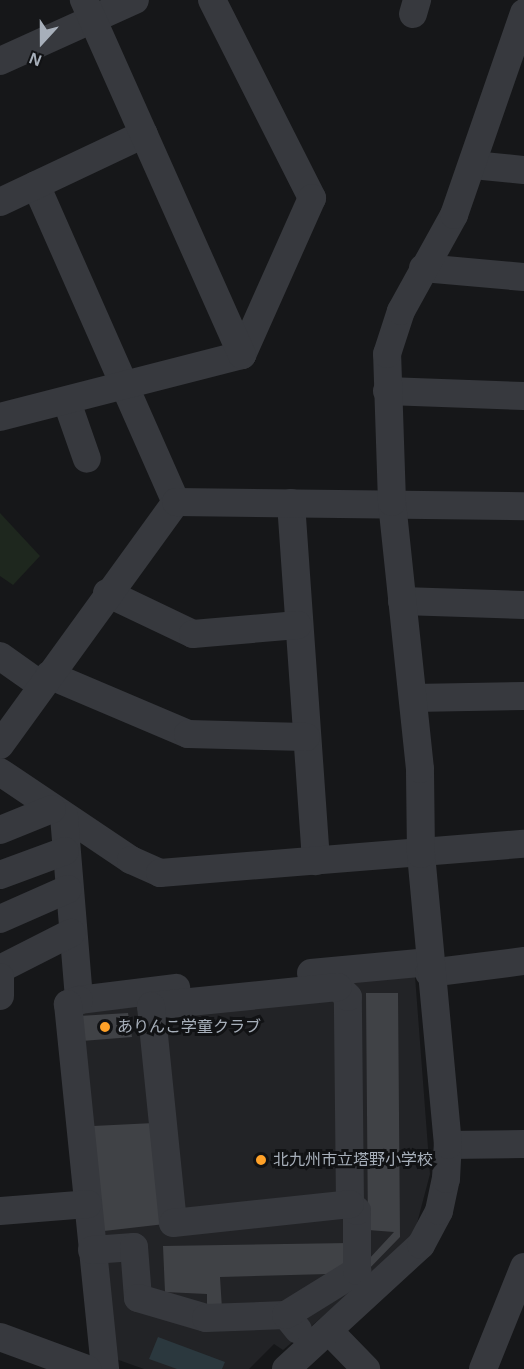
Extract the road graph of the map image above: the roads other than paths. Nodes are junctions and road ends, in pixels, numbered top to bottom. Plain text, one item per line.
1 (135, 0) edge
2 (212, 0) edge
3 (89, 9) edge
4 (524, 13) edge
5 (0, 61) edge
6 (515, 65) edge
7 (144, 134) junction
8 (473, 165) junction
9 (524, 170) edge
10 (36, 185) junction
11 (0, 201) edge
12 (423, 268) junction
13 (524, 277) edge
14 (242, 355) junction
15 (127, 387) junction
16 (387, 391) junction
17 (524, 396) edge
18 (67, 402) junction
19 (2, 412) edge
20 (87, 459) dead end
21 (176, 502) junction
22 (392, 502) junction
23 (291, 503) junction
24 (524, 506) edge
25 (107, 593) junction
26 (402, 601) junction
27 (524, 605) edge
28 (298, 625) junction
29 (0, 656) edge
30 (45, 680) junction
31 (524, 696) edge
32 (413, 698) junction
33 (306, 737) junction
34 (0, 745) edge
35 (6, 782) edge
36 (58, 813) junction
37 (0, 830) edge
38 (524, 844) edge
39 (65, 851) junction
40 (420, 854) junction
41 (316, 861) junction
42 (0, 875) edge
43 (68, 889) junction
44 (0, 919) edge
45 (71, 933) junction
46 (524, 961) edge
47 (429, 968) junction
48 (0, 969) edge
49 (0, 977) edge
50 (242, 988) junction
51 (211, 992) junction
52 (0, 996) edge
53 (79, 1000) junction
54 (151, 1006) junction
55 (109, 1009) dead end
56 (524, 1144) edge
57 (448, 1145) junction
58 (350, 1203) junction
59 (88, 1204) junction
60 (0, 1211) edge
61 (92, 1250) junction
62 (524, 1267) edge
63 (286, 1315) junction
64 (0, 1338) edge
65 (320, 1339) junction
66 (53, 1363) edge
67 (87, 1369) edge
68 (105, 1369) edge
69 (286, 1369) edge
70 (366, 1369) edge
71 (483, 1369) edge

1 - 3 street
2 - 14 street
3 - 5 street
3 - 7 street
4 - 6 street
6 - 8 street
7 - 10 street
7 - 14 street
8 - 9 street
8 - 12 street
10 - 11 street
10 - 15 street
12 - 13 street
12 - 16 street
14 - 15 street
15 - 18 street
15 - 21 street
16 - 17 street
16 - 22 street
18 - 19 street
18 - 20 street
21 - 23 street
21 - 25 street
22 - 23 street
22 - 24 street
22 - 26 street
23 - 28 street
25 - 28 street
25 - 30 street
26 - 27 street
26 - 32 street
28 - 33 street
29 - 30 street
30 - 33 street
30 - 34 street
31 - 32 street
32 - 40 street
33 - 41 street
35 - 36 street
36 - 37 street
36 - 39 street
36 - 41 street
38 - 40 street
39 - 42 street
39 - 43 street
40 - 41 street
40 - 47 street
43 - 44 street
43 - 45 street
45 - 48 street
45 - 53 street
46 - 47 street
47 - 50 street
47 - 57 street
49 - 52 street
50 - 51 street
50 - 58 street
51 - 53 street
51 - 54 street
53 - 59 street
54 - 55 street
54 - 58 street
56 - 57 street
57 - 65 street
58 - 63 street
59 - 60 street
59 - 61 street
61 - 63 street
61 - 68 street
62 - 71 street
63 - 65 street
64 - 66 street
65 - 69 street
65 - 70 street
66 - 67 street

